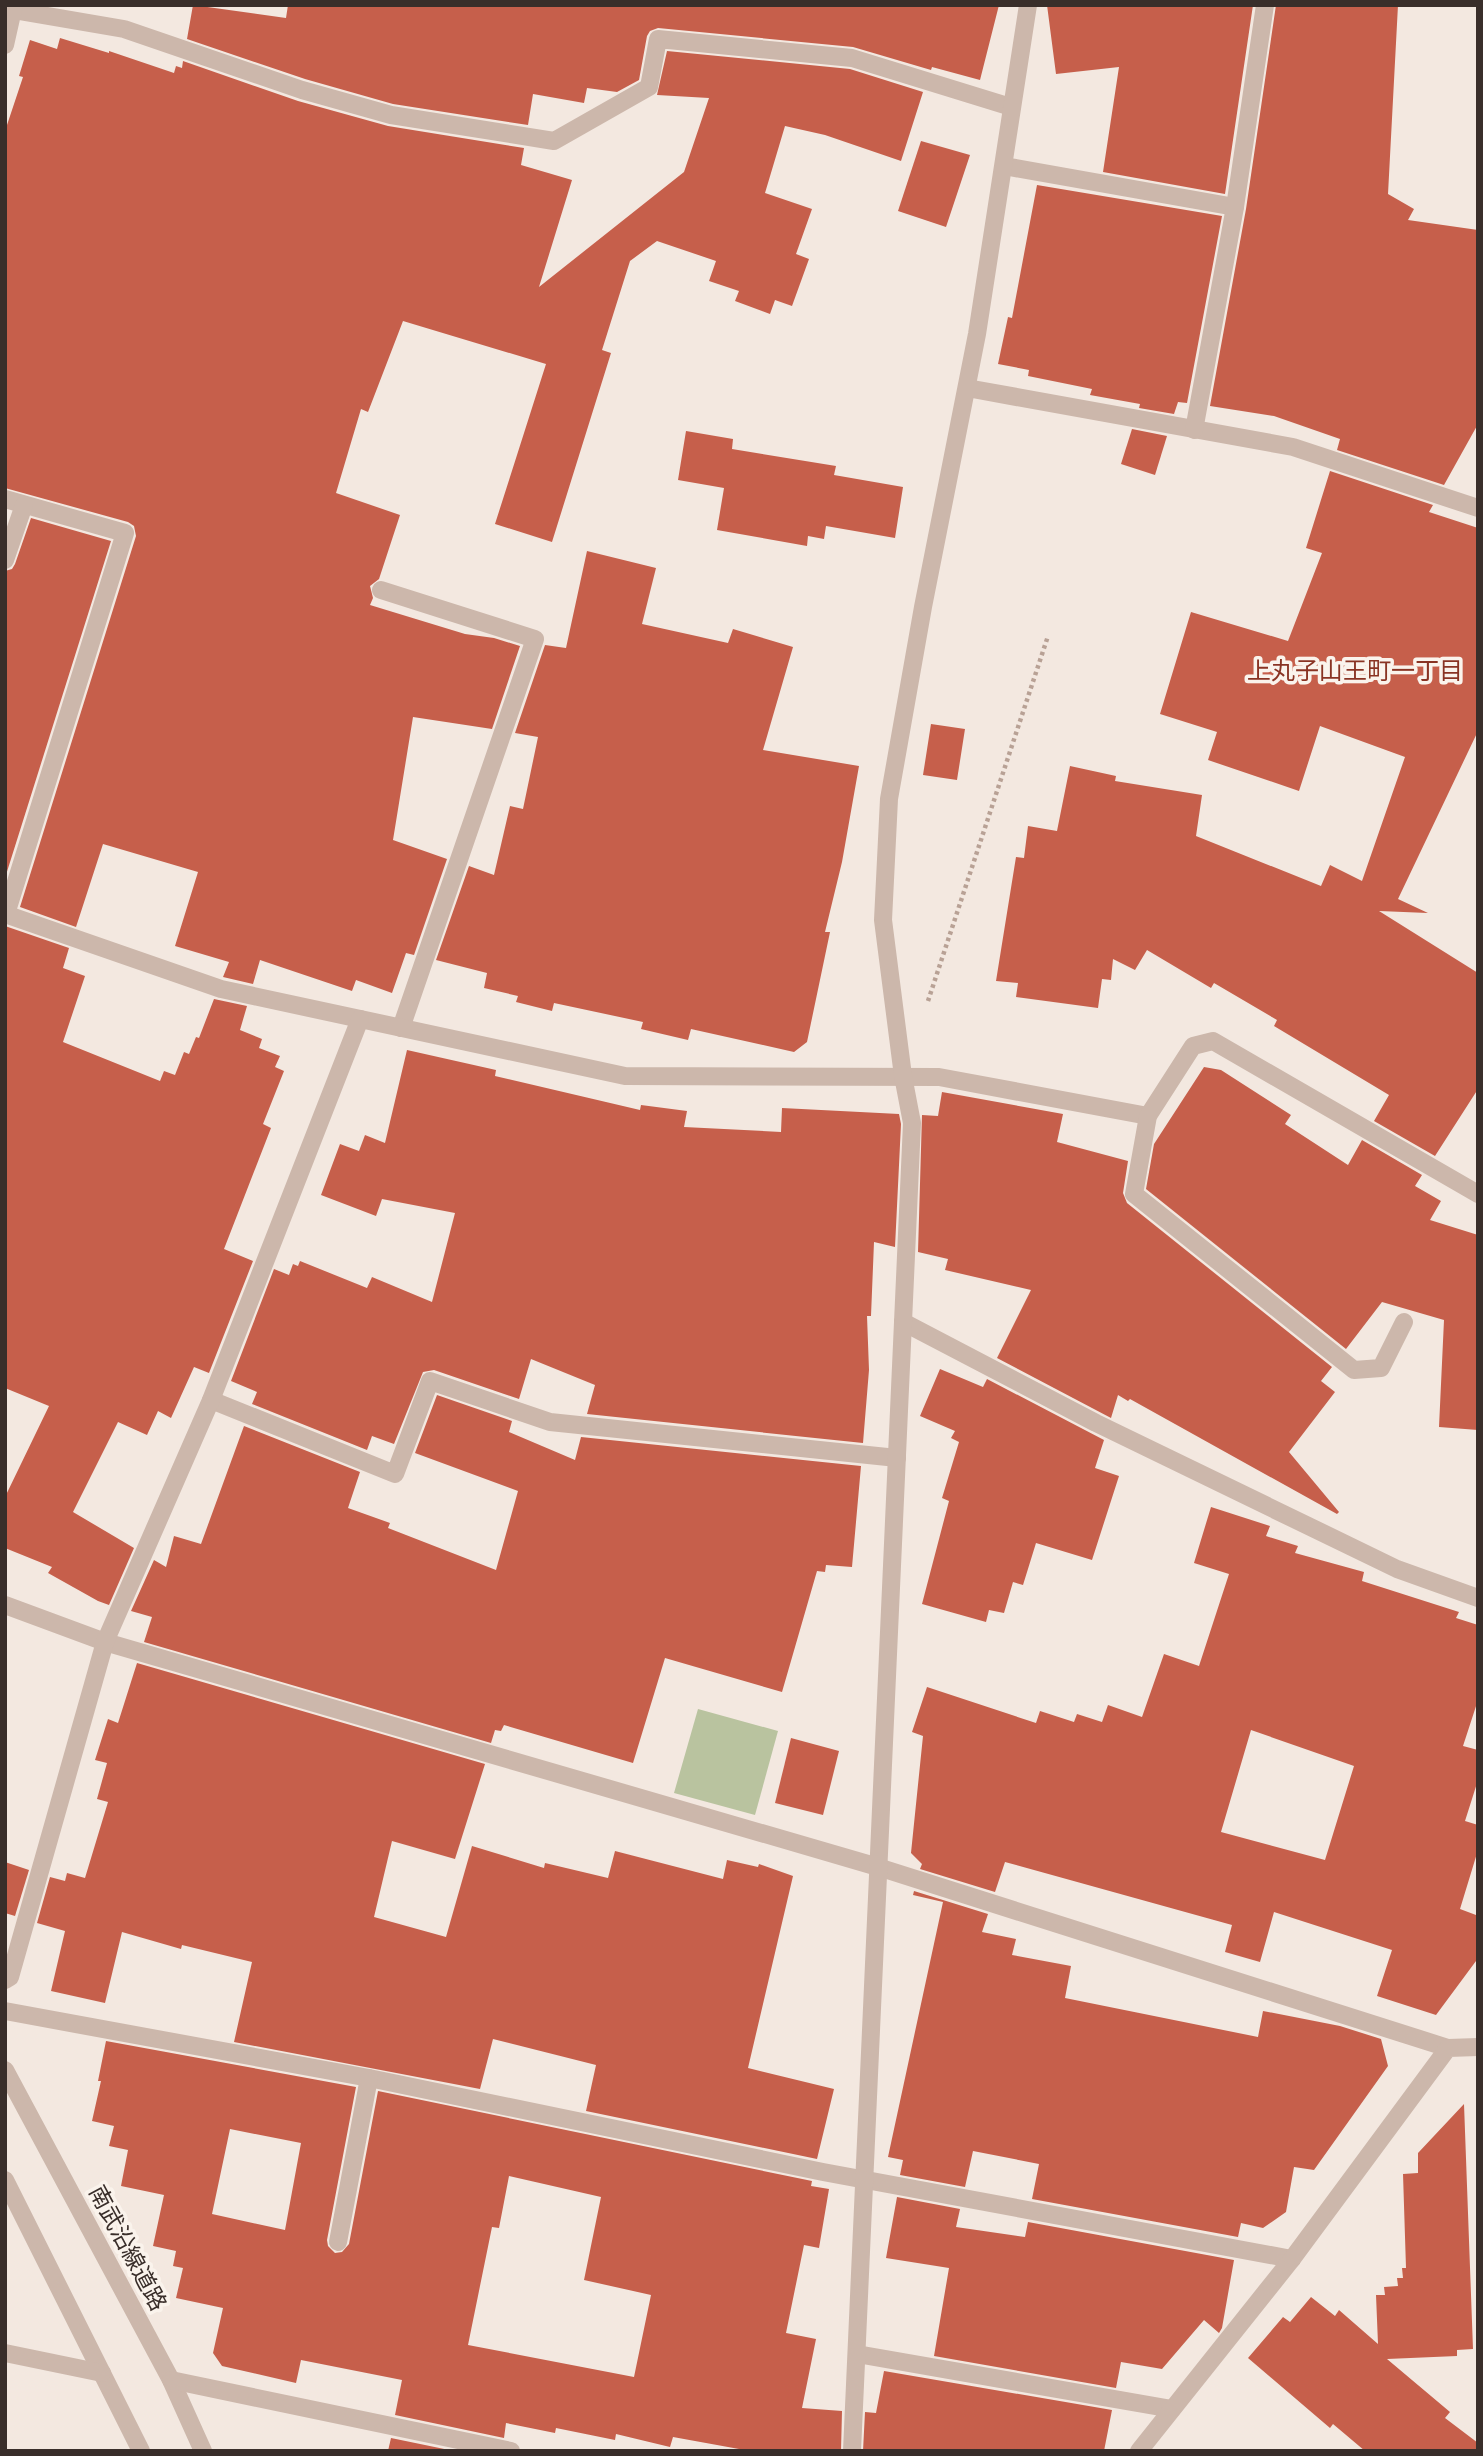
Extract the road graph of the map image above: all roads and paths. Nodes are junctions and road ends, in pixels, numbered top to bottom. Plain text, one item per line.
1 (1028, 5) edge
2 (1265, 5) edge
3 (14, 8) edge
4 (7, 35) edge
5 (1011, 107) junction
6 (1004, 166) junction
7 (1235, 207) junction
8 (967, 388) junction
9 (1194, 430) junction
10 (5, 499) edge
11 (24, 505) junction
12 (1478, 508) edge
13 (5, 560) edge
14 (381, 590) dead end
15 (1048, 636) dead end
16 (6, 914) edge
17 (924, 1011) dead end
18 (360, 1019) junction
19 (401, 1028) junction
20 (903, 1076) junction
21 (1148, 1116) junction
22 (1478, 1194) edge
23 (903, 1322) junction
24 (1404, 1322) dead end
25 (211, 1400) junction
26 (897, 1458) junction
27 (1478, 1598) edge
28 (5, 1605) edge
29 (105, 1642) junction
30 (878, 1867) junction
31 (5, 1980) edge
32 (5, 2011) edge
33 (1478, 2047) edge
34 (1448, 2048) junction
35 (5, 2070) edge
36 (369, 2078) junction
37 (5, 2180) edge
38 (865, 2180) junction
39 (338, 2242) dead end
40 (1292, 2259) junction
41 (5, 2353) edge
42 (857, 2354) junction
43 (102, 2373) junction
44 (171, 2380) junction
45 (1172, 2409) junction
46 (141, 2451) edge
47 (203, 2451) edge
48 (511, 2451) edge
49 (852, 2451) edge
50 (1139, 2451) edge

1 - 5 street
2 - 7 street
3 - 4 street
3 - 5 street
5 - 6 street
6 - 7 street
6 - 8 street
7 - 9 street
8 - 9 street
8 - 20 street
9 - 12 street
10 - 11 street
11 - 13 street
11 - 16 street
14 - 19 street
15 - 17 path
16 - 18 street
18 - 19 street
18 - 25 street
19 - 20 street
20 - 21 street
20 - 23 street
21 - 22 street
21 - 24 street
23 - 26 street
23 - 27 street
25 - 26 street
25 - 29 street
26 - 30 street
28 - 29 street
29 - 30 street
29 - 31 street
30 - 34 street
30 - 38 street
32 - 36 street
33 - 34 street
34 - 40 street
35 - 44 street, 南武沿線道路
36 - 38 street
36 - 39 street
37 - 43 street
38 - 40 street
38 - 42 street
40 - 45 street
41 - 43 street
42 - 45 street
42 - 49 street
43 - 46 street
44 - 47 street, 南武沿線道路
44 - 48 street
45 - 50 street

